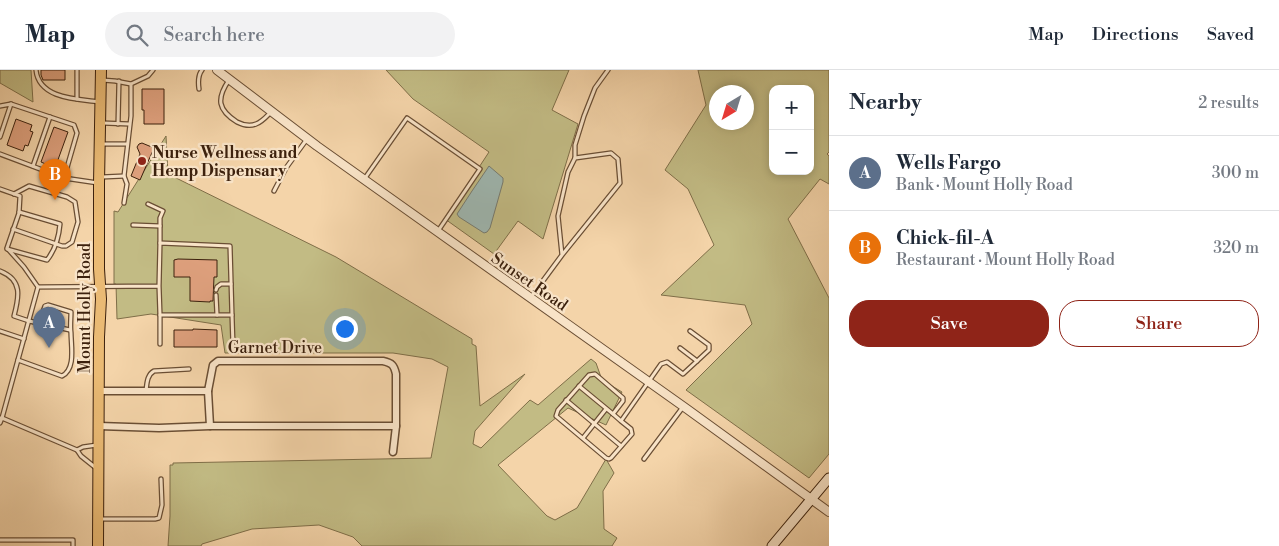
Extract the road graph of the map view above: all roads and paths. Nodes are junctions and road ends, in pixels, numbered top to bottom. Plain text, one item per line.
1 (36, 70) edge
2 (77, 70) edge
3 (153, 70) edge
4 (202, 70) edge
5 (217, 70) edge
6 (608, 70) edge
7 (101, 75) edge
8 (230, 79) junction
9 (119, 81) junction
10 (131, 84) junction
11 (199, 89) dead end
12 (77, 99) junction
13 (100, 102) junction
14 (11, 104) junction
15 (0, 106) edge
16 (272, 111) junction
17 (50, 117) junction
18 (100, 123) junction
19 (118, 124) junction
20 (129, 124) junction
21 (0, 137) edge
22 (307, 138) junction
23 (100, 144) junction
24 (127, 144) junction
25 (0, 154) edge
26 (575, 158) junction
27 (33, 166) junction
28 (124, 176) junction
29 (64, 178) junction
30 (364, 179) junction
31 (99, 180) junction
32 (0, 188) edge
33 (274, 191) dead end
34 (14, 194) junction
35 (124, 203) dead end
36 (148, 204) dead end
37 (19, 212) junction
38 (132, 226) dead end
39 (160, 226) junction
40 (13, 229) junction
41 (438, 232) junction
42 (160, 243) junction
43 (55, 244) junction
44 (7, 248) junction
45 (562, 255) junction
46 (0, 271) edge
47 (231, 284) junction
48 (100, 286) junction
49 (159, 286) junction
50 (38, 287) junction
51 (216, 290) dead end
52 (216, 296) dead end
53 (531, 298) junction
54 (217, 315) junction
55 (232, 315) junction
56 (160, 316) junction
57 (29, 321) junction
58 (39, 323) junction
59 (70, 330) junction
60 (0, 331) edge
61 (690, 331) dead end
62 (24, 339) junction
63 (160, 344) dead end
64 (233, 346) dead end
65 (680, 348) dead end
66 (18, 360) junction
67 (697, 361) junction
68 (189, 369) dead end
69 (649, 382) junction
70 (579, 386) junction
71 (99, 391) junction
72 (146, 391) junction
73 (208, 391) junction
74 (566, 400) junction
75 (684, 406) junction
76 (606, 409) junction
77 (613, 414) junction
78 (1, 418) edge
79 (621, 421) junction
80 (0, 423) edge
81 (594, 424) junction
82 (99, 426) junction
83 (210, 426) junction
84 (396, 426) junction
85 (583, 438) junction
86 (98, 445) junction
87 (621, 446) junction
88 (77, 450) junction
89 (393, 452) dead end
90 (644, 459) dead end
91 (98, 468) junction
92 (829, 478) edge
93 (161, 479) dead end
94 (811, 498) junction
95 (829, 512) edge
96 (98, 519) junction
97 (0, 540) edge
98 (12, 540) junction
99 (30, 540) junction
100 (12, 546) edge
101 (30, 546) edge
102 (73, 546) edge
103 (98, 546) edge
104 (772, 546) edge

1 - 12 lane
2 - 12 lane
3 - 10 lane
4 - 11 lane
5 - 8 street, Sunset Road
6 - 26 lane
7 - 9 lane
7 - 13 highway, Mount Holly Road
8 - 16 street, Sunset Road
8 - 16 lane
9 - 10 lane
9 - 19 lane
10 - 20 lane
12 - 13 lane
13 - 18 highway, Mount Holly Road
14 - 15 lane
14 - 17 lane
14 - 21 lane
16 - 22 street, Sunset Road
17 - 27 lane
17 - 29 lane
18 - 19 lane
18 - 23 highway, Mount Holly Road
19 - 20 lane
20 - 24 lane
22 - 30 street, Sunset Road
22 - 33 lane
23 - 24 lane
23 - 31 highway, Mount Holly Road
24 - 28 lane
25 - 27 lane
26 - 45 lane
26 - 45 lane
27 - 29 lane
28 - 31 lane
28 - 35 lane
29 - 31 lane
30 - 41 street, Sunset Road
30 - 41 lane
31 - 48 highway, Mount Holly Road
32 - 34 lane
34 - 37 lane
34 - 43 lane
36 - 39 lane
37 - 40 lane
37 - 43 lane
38 - 39 lane
39 - 42 lane
40 - 43 lane
40 - 44 lane
41 - 53 street, Sunset Road
42 - 47 lane
42 - 49 lane
43 - 44 lane
44 - 50 lane
45 - 53 lane
46 - 57 lane
47 - 51 lane
47 - 55 lane
48 - 49 lane
48 - 50 lane
48 - 71 highway, Mount Holly Road
49 - 56 lane
50 - 57 lane
52 - 54 lane
53 - 69 street, Sunset Road
54 - 55 lane
54 - 56 lane
55 - 64 lane
56 - 63 lane
57 - 58 lane
57 - 62 lane
58 - 59 lane
58 - 59 lane
59 - 66 lane
60 - 62 lane
61 - 67 lane
62 - 66 lane
65 - 67 lane
66 - 78 lane
67 - 69 lane
68 - 72 lane
69 - 75 street, Sunset Road
69 - 79 lane
70 - 74 lane
70 - 76 lane
70 - 77 lane
71 - 72 street
71 - 82 highway, Mount Holly Road
72 - 73 street
73 - 83 street, Garnet Drive
73 - 84 street, Garnet Drive
74 - 81 lane
74 - 85 lane
75 - 90 lane
75 - 94 street, Sunset Road
76 - 77 lane
76 - 81 lane
77 - 79 lane
78 - 80 lane
78 - 88 lane
79 - 87 lane
81 - 85 lane
81 - 87 lane
82 - 83 street
82 - 86 highway, Mount Holly Road
83 - 84 street
84 - 89 street, Garnet Drive
85 - 87 lane
86 - 88 lane
86 - 91 highway, Mount Holly Road
88 - 91 lane
91 - 96 highway, Mount Holly Road
92 - 94 main road
93 - 96 lane
94 - 95 street, Sunset Road
94 - 104 main road
96 - 103 highway, Mount Holly Road
97 - 98 lane
98 - 99 lane
98 - 100 lane
99 - 101 lane
99 - 102 lane

